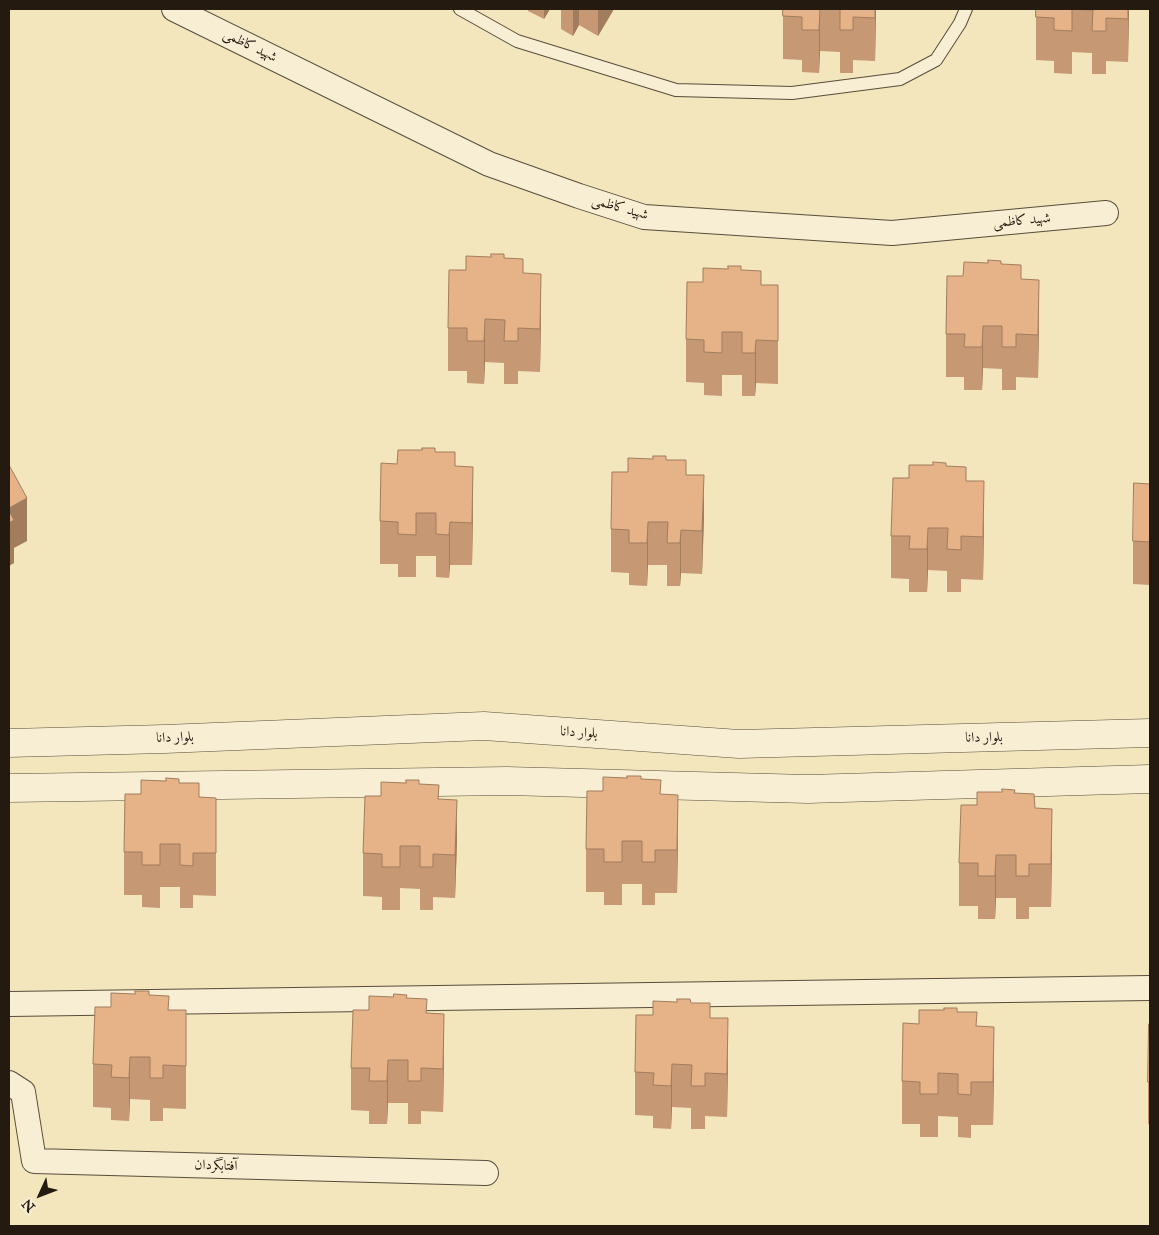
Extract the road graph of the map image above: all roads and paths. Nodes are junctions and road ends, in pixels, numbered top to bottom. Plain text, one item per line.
1 (174, 9) edge
2 (460, 9) edge
3 (966, 9) edge
4 (1106, 213) dead end
5 (1150, 733) edge
6 (9, 743) edge
7 (1150, 779) edge
8 (9, 788) edge
9 (1150, 988) edge
10 (9, 1004) edge
11 (9, 1083) edge
12 (486, 1173) dead end

1 - 4 street, شهید کاظمی
2 - 3 lane
5 - 6 street, بلوار دانا
7 - 8 street
9 - 10 street
11 - 12 street, آفتابگردان

